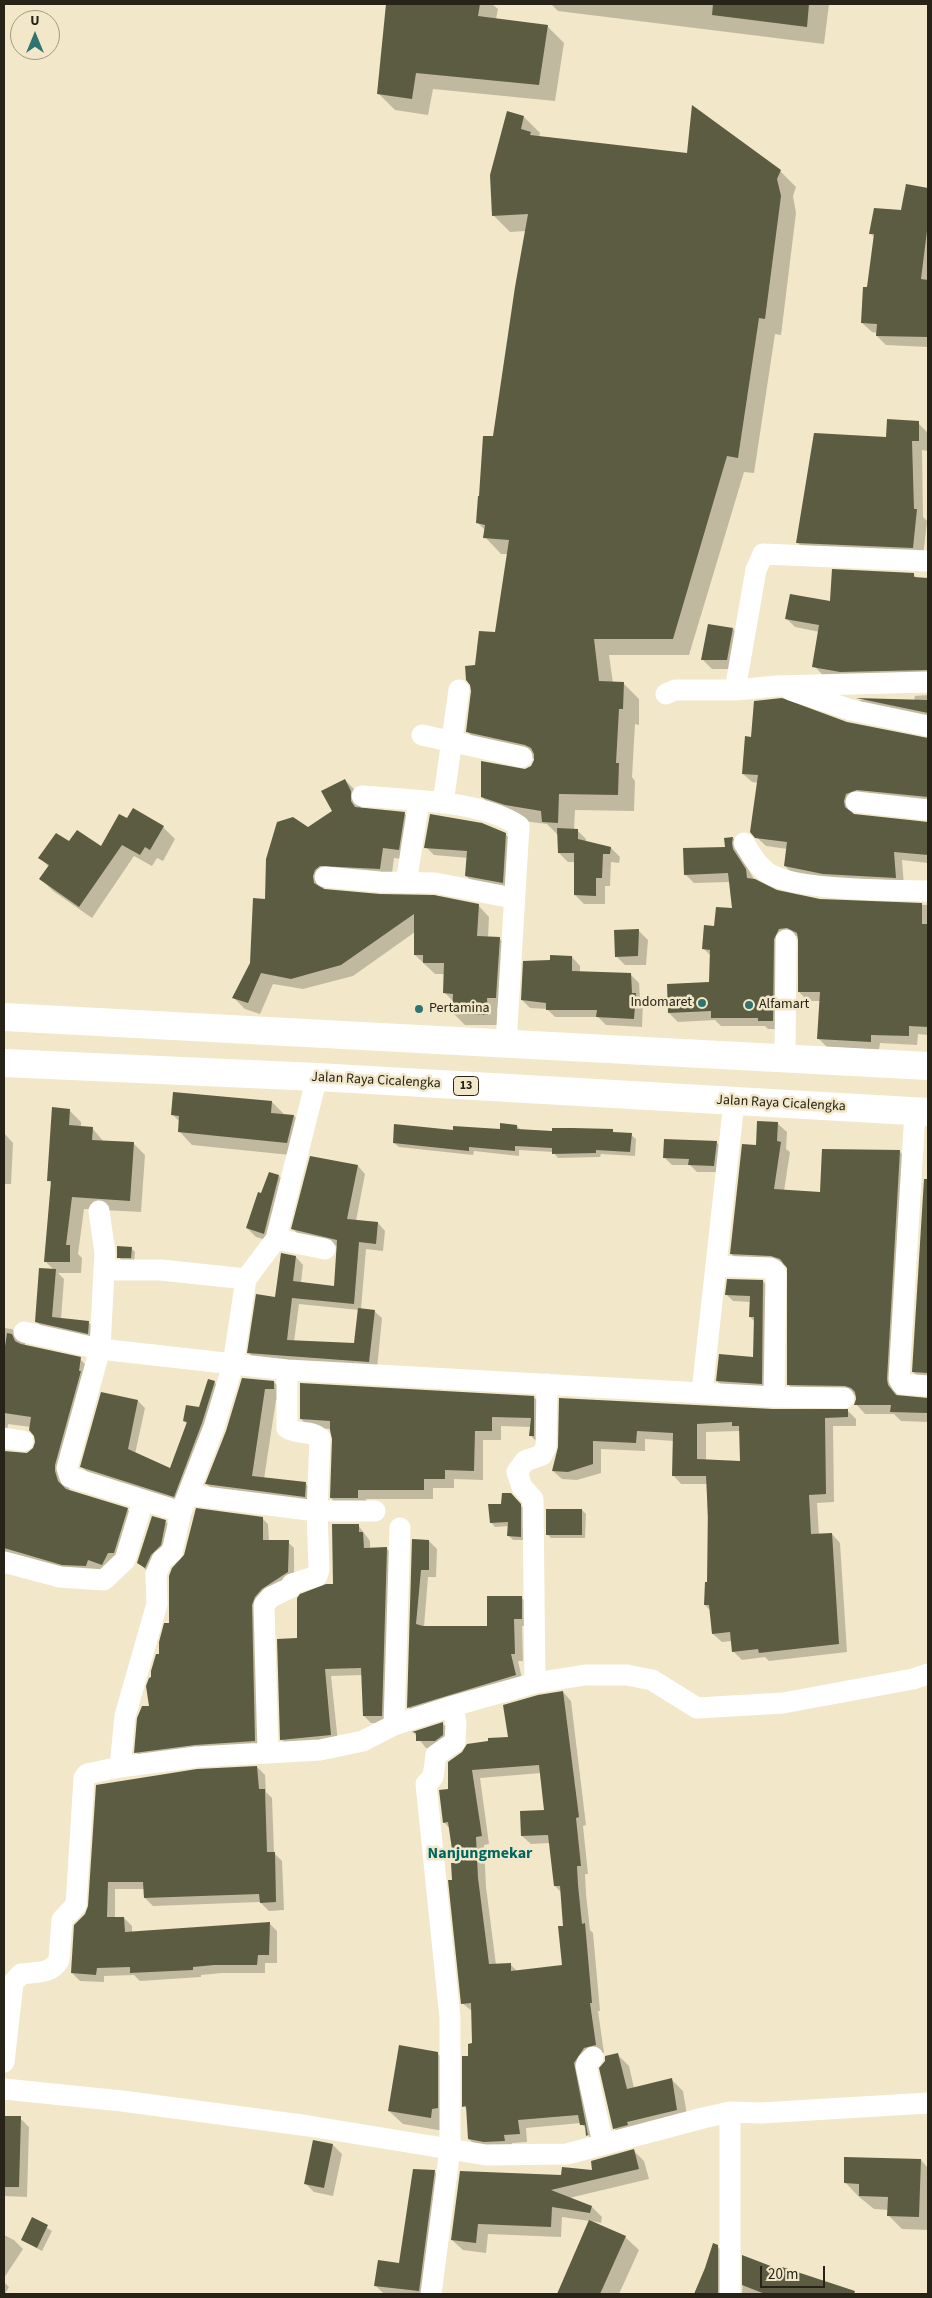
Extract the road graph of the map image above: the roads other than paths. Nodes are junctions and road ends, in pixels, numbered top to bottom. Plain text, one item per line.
1 (928, 561) edge
2 (928, 682) edge
3 (777, 686) junction
4 (459, 690) dead end
5 (735, 690) junction
6 (666, 694) dead end
7 (928, 726) edge
8 (422, 735) dead end
9 (451, 741) junction
10 (522, 757) dead end
11 (362, 796) dead end
12 (419, 801) junction
13 (856, 802) dead end
14 (443, 803) junction
15 (928, 810) edge
16 (744, 843) dead end
17 (325, 877) dead end
18 (406, 883) junction
19 (928, 891) edge
20 (513, 898) junction
21 (786, 940) dead end
22 (4, 1017) edge
23 (506, 1043) junction
24 (785, 1058) junction
25 (4, 1063) edge
26 (928, 1066) edge
27 (317, 1077) junction
28 (734, 1102) junction
29 (921, 1112) edge
30 (99, 1211) dead end
31 (276, 1239) junction
32 (325, 1249) dead end
33 (716, 1266) junction
34 (104, 1270) junction
35 (246, 1279) junction
36 (24, 1332) dead end
37 (100, 1349) junction
38 (233, 1365) junction
39 (287, 1370) junction
40 (547, 1384) junction
41 (928, 1386) edge
42 (702, 1392) junction
43 (774, 1397) junction
44 (844, 1398) dead end
45 (143, 1501) junction
46 (185, 1503) junction
47 (317, 1511) junction
48 (375, 1511) dead end
49 (400, 1528) dead end
50 (4, 1562) edge
51 (928, 1674) edge
52 (535, 1683) junction
53 (453, 1706) junction
54 (394, 1725) junction
55 (268, 1753) junction
56 (120, 1767) junction
57 (593, 2057) dead end
58 (4, 2062) edge
59 (4, 2089) edge
60 (928, 2103) edge
61 (730, 2112) junction
62 (603, 2144) junction
63 (450, 2149) junction
64 (431, 2294) edge
65 (730, 2294) edge

1 - 5 street
2 - 3 street
3 - 5 street
3 - 7 street
4 - 9 street
5 - 6 street
8 - 9 street
9 - 10 street
9 - 14 street
11 - 12 street
12 - 14 street
12 - 18 street
13 - 15 street
14 - 20 street
16 - 19 street
17 - 18 street
18 - 20 street
20 - 23 street
21 - 24 street
22 - 23 highway
23 - 24 highway
24 - 26 highway
25 - 27 highway, Jalan Raya Cicalengka / 13
27 - 28 highway, Jalan Raya Cicalengka / 13
27 - 31 street
28 - 29 highway, Jalan Raya Cicalengka / 13
28 - 33 street
29 - 41 street
30 - 34 street
31 - 32 street
31 - 35 street
33 - 42 street
33 - 43 street
34 - 35 street
34 - 37 street
35 - 38 street
36 - 37 street
37 - 38 street
37 - 45 street
38 - 39 street
38 - 46 street
39 - 40 street
39 - 47 street
40 - 42 street
40 - 52 street
42 - 43 street
43 - 44 street
45 - 46 street
45 - 50 street
46 - 47 street
46 - 56 street
47 - 48 street
47 - 55 street
49 - 54 street
51 - 52 street
52 - 53 street
53 - 54 street
53 - 63 street
54 - 55 street
55 - 56 street
56 - 58 street
57 - 62 street
59 - 63 street
60 - 61 street
61 - 62 street
61 - 65 street
62 - 63 street
63 - 64 street

